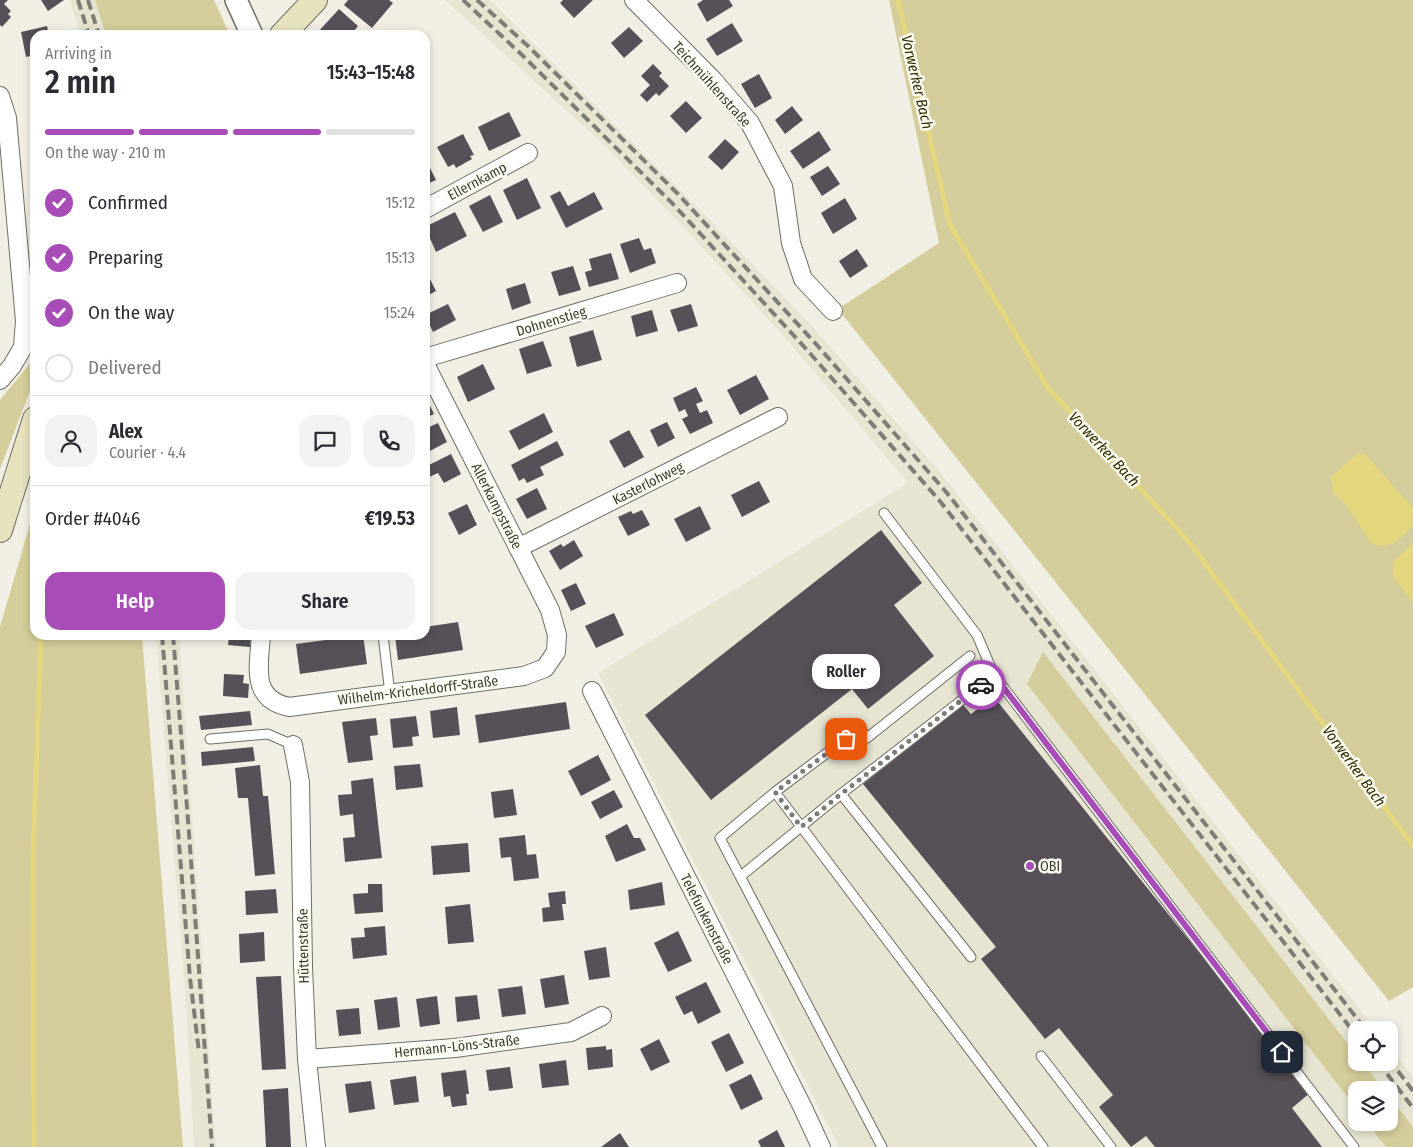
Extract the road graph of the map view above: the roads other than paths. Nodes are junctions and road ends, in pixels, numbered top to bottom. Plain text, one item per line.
1 (236, 0) edge
2 (315, 0) edge
3 (634, 0) edge
4 (250, 30) edge
5 (287, 30) edge
6 (0, 96) edge
7 (528, 153) dead end
8 (430, 206) edge
9 (677, 283) dead end
10 (833, 311) dead end
11 (430, 357) edge
12 (430, 374) edge
13 (0, 380) edge
14 (778, 417) dead end
15 (30, 435) edge
16 (884, 513) dead end
17 (0, 530) edge
18 (518, 548) junction
19 (261, 640) edge
20 (385, 640) edge
21 (556, 652) joint
22 (970, 656) dead end
23 (994, 675) junction
24 (592, 690) dead end
25 (390, 694) junction
26 (210, 739) dead end
27 (293, 745) joint
28 (775, 792) junction
29 (841, 794) junction
30 (801, 827) junction
31 (741, 876) junction
32 (971, 957) dead end
33 (602, 1016) dead end
34 (1041, 1056) dead end
35 (307, 1059) junction
36 (316, 1147) edge
37 (821, 1147) edge
38 (882, 1147) edge
39 (1043, 1147) edge
40 (1111, 1147) edge
41 (1354, 1147) edge

1 - 4 street
2 - 5 main road
3 - 10 street, Teichmühlenstraße
6 - 13 street
7 - 8 street, Ellernkamp
9 - 11 street, Dohnenstieg
12 - 18 street, Allerkampstraße
14 - 18 street, Kasterlohweg
15 - 17 main road
16 - 23 lane
18 - 21 street, Allerkampstraße
19 - 25 street, Wilhelm-Kricheldorff-Straße
20 - 25 lane
21 - 25 street, Wilhelm-Kricheldorff-Straße
22 - 28 lane
23 - 29 lane
23 - 41 lane
24 - 37 street, Telefunkenstraße
26 - 27 lane
27 - 35 street, Hüttenstraße
28 - 30 lane
28 - 31 lane
29 - 30 lane
29 - 32 lane
30 - 31 lane
30 - 39 lane
31 - 38 lane
33 - 35 street, Hermann-Löns-Straße
34 - 40 lane
35 - 36 street, Hüttenstraße

